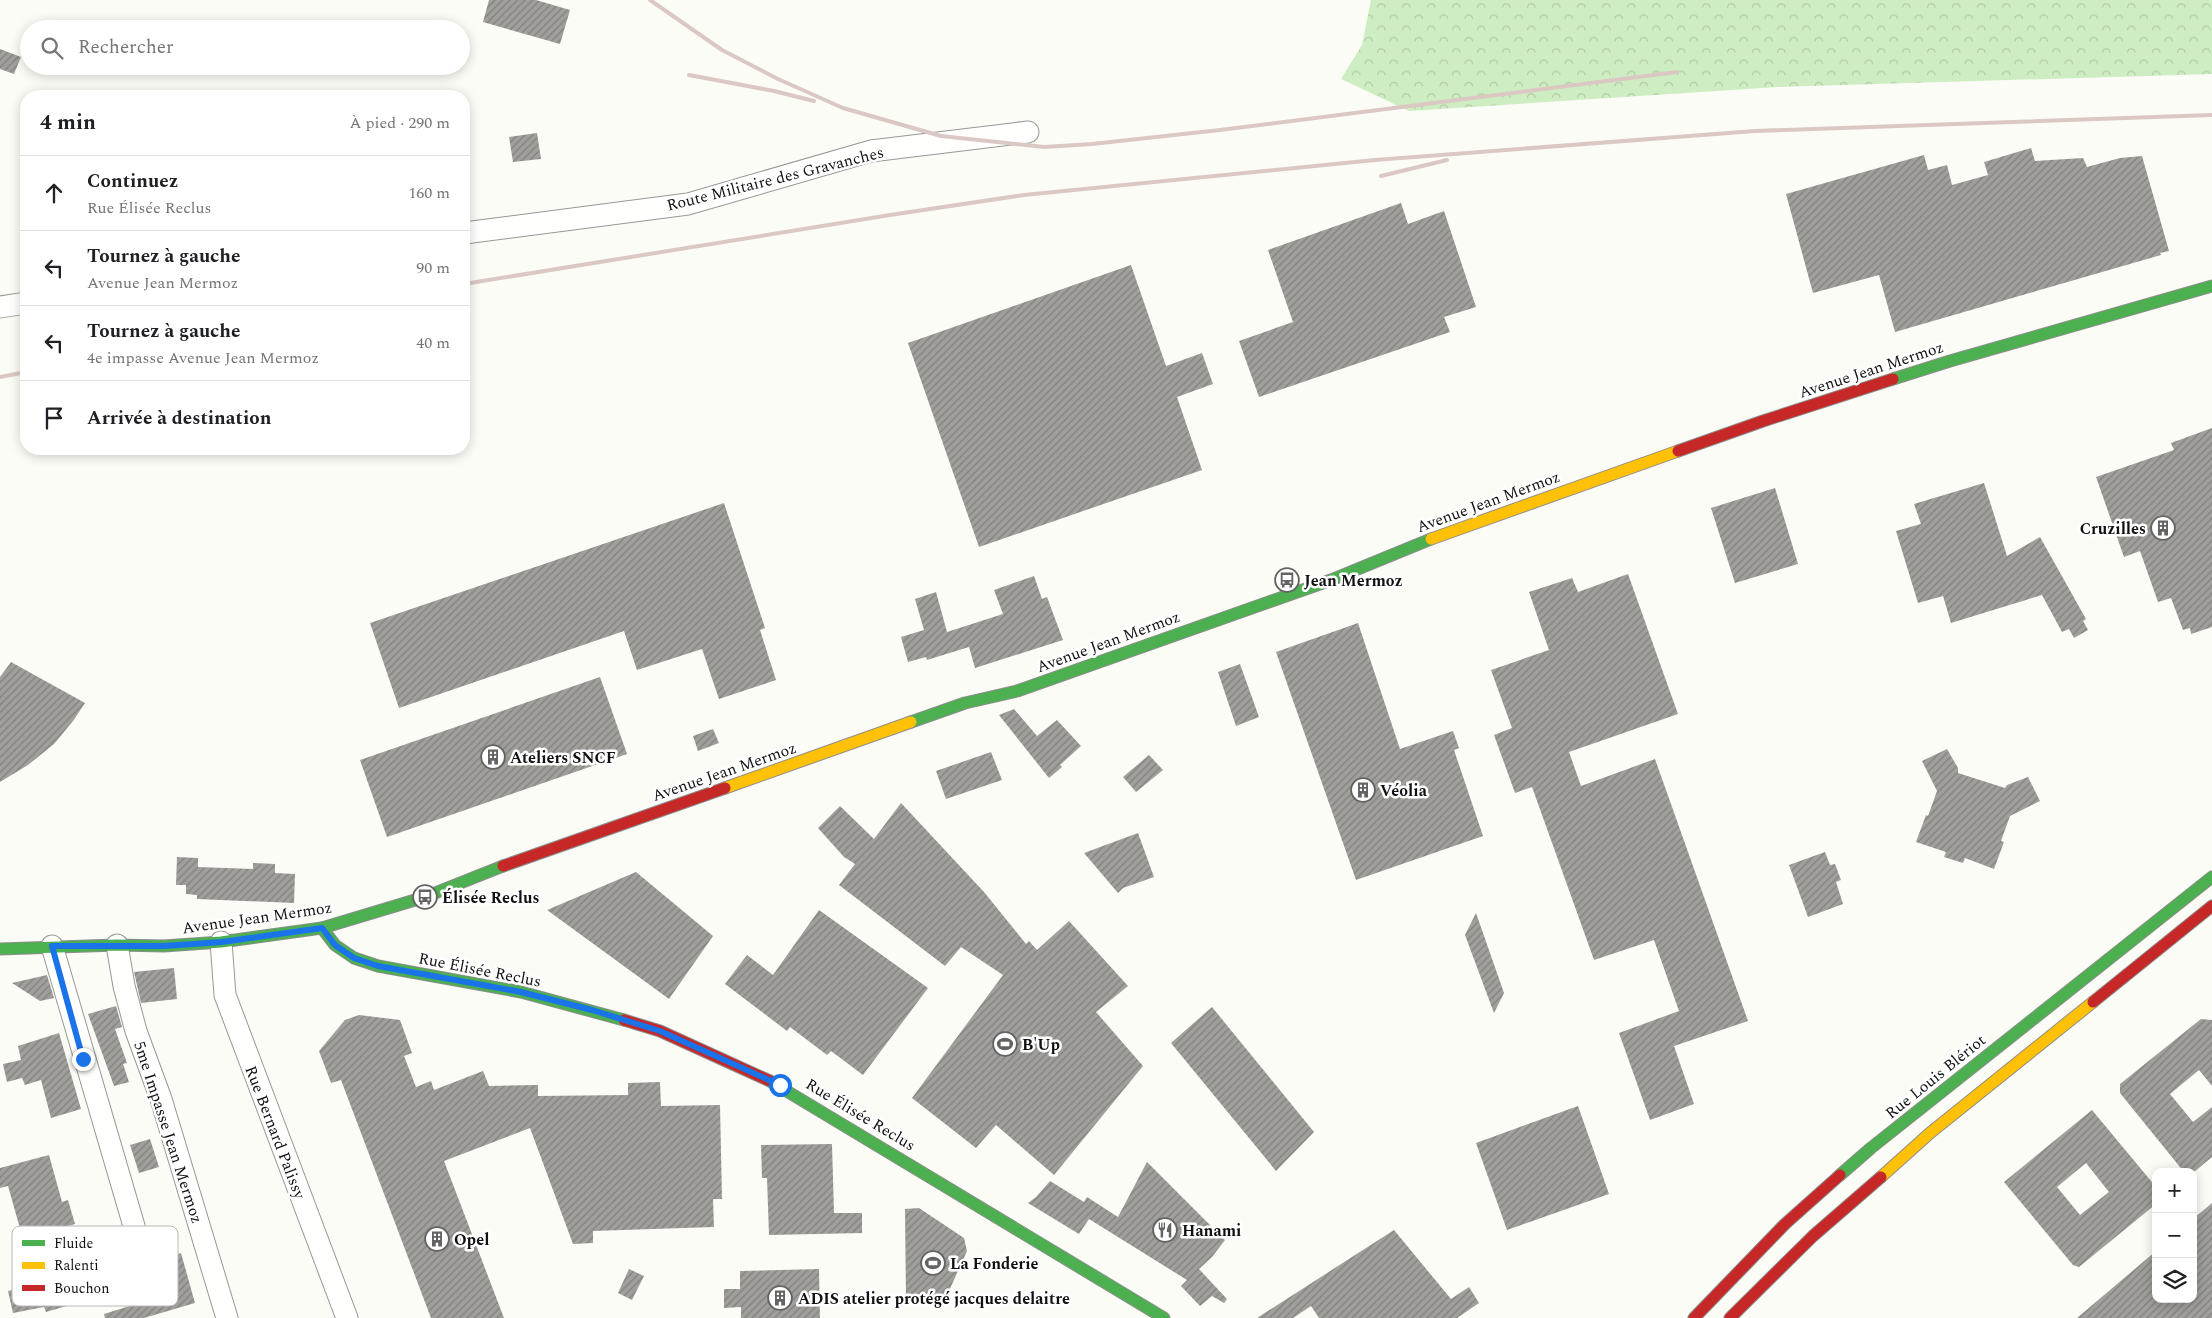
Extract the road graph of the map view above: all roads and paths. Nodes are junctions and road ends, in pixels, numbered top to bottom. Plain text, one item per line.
1 (1028, 132) dead end
2 (470, 232) edge
3 (2212, 286) edge
4 (20, 304) edge
5 (0, 307) edge
6 (2212, 876) edge
7 (2211, 909) edge
8 (322, 928) junction
9 (222, 942) junction
10 (117, 944) junction
11 (52, 946) junction
12 (0, 949) edge
13 (134, 1226) edge
14 (227, 1318) edge
15 (347, 1318) edge
16 (1164, 1318) edge
17 (1694, 1318) edge
18 (1730, 1318) edge

1 - 2 street, Route Militaire des Gravanches
3 - 8 main road, Avenue Jean Mermoz
4 - 5 street
6 - 17 main road, Rue Louis Blériot
7 - 18 main road
8 - 9 main road, Avenue Jean Mermoz
8 - 16 main road, Rue Élisée Reclus
9 - 10 main road, Avenue Jean Mermoz
9 - 15 street, Rue Bernard Palissy
10 - 11 main road, Avenue Jean Mermoz
10 - 14 street, 5me Impasse Jean Mermoz
11 - 12 main road, Avenue Jean Mermoz
11 - 13 street

